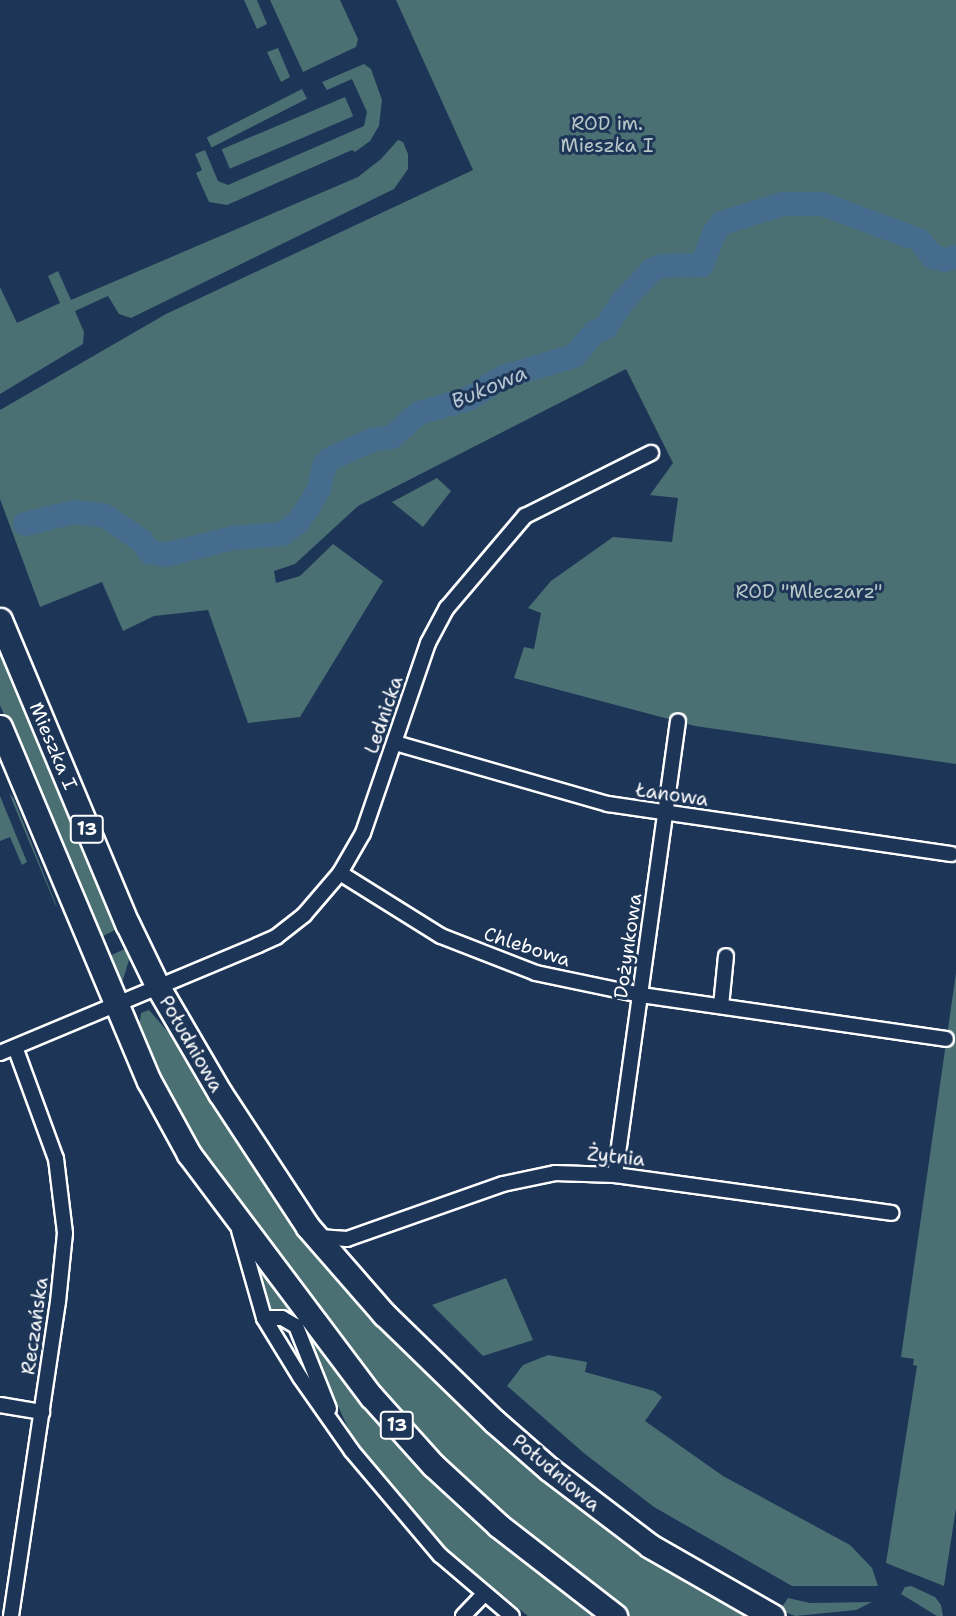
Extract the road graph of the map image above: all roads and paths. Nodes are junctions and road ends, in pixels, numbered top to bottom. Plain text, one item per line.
1 (651, 453) dead end
2 (0, 620) edge
3 (678, 721) dead end
4 (0, 727) edge
5 (395, 743) junction
6 (665, 814) junction
7 (951, 854) dead end
8 (340, 873) junction
9 (726, 956) dead end
10 (158, 988) junction
11 (641, 995) junction
12 (115, 1004) junction
13 (720, 1006) junction
14 (946, 1039) dead end
15 (15, 1047) junction
16 (0, 1053) edge
17 (615, 1175) junction
18 (219, 1196) junction
19 (891, 1213) dead end
20 (317, 1237) junction
21 (346, 1239) junction
22 (344, 1269) junction
23 (264, 1318) junction
24 (0, 1405) edge
25 (42, 1412) junction
26 (344, 1440) junction
27 (484, 1594) junction
28 (11, 1616) edge
29 (463, 1616) edge
30 (512, 1616) edge
31 (615, 1616) edge
32 (772, 1616) edge

1 - 5 street, Lednicka
2 - 10 main road, Mieszka I / 13
3 - 6 street, Dożynkowa
4 - 12 main road, 13
5 - 6 street, Łanowa
5 - 8 street, Lednicka
6 - 7 street, Łanowa
6 - 11 street, Dożynkowa
8 - 10 street, Lednicka
8 - 11 street, Chlebowa
9 - 13 street
10 - 12 street, Południowa
10 - 20 main road, Południowa / 13
11 - 13 street, Chlebowa
11 - 17 street, Dożynkowa
12 - 15 street, Południowa
12 - 18 main road, 13
13 - 14 street, Chlebowa
15 - 16 street, Południowa
15 - 25 street, Reczańska
17 - 19 street, Żytnia
17 - 21 street, Żytnia
18 - 23 street
18 - 31 main road, 13
20 - 21 street, Żytnia
20 - 22 main road, Południowa / 13
21 - 22 street
22 - 32 main road, Południowa / 13
23 - 26 street
23 - 26 street
24 - 25 street
25 - 28 street, Reczańska
26 - 27 street
27 - 29 street
27 - 30 street

